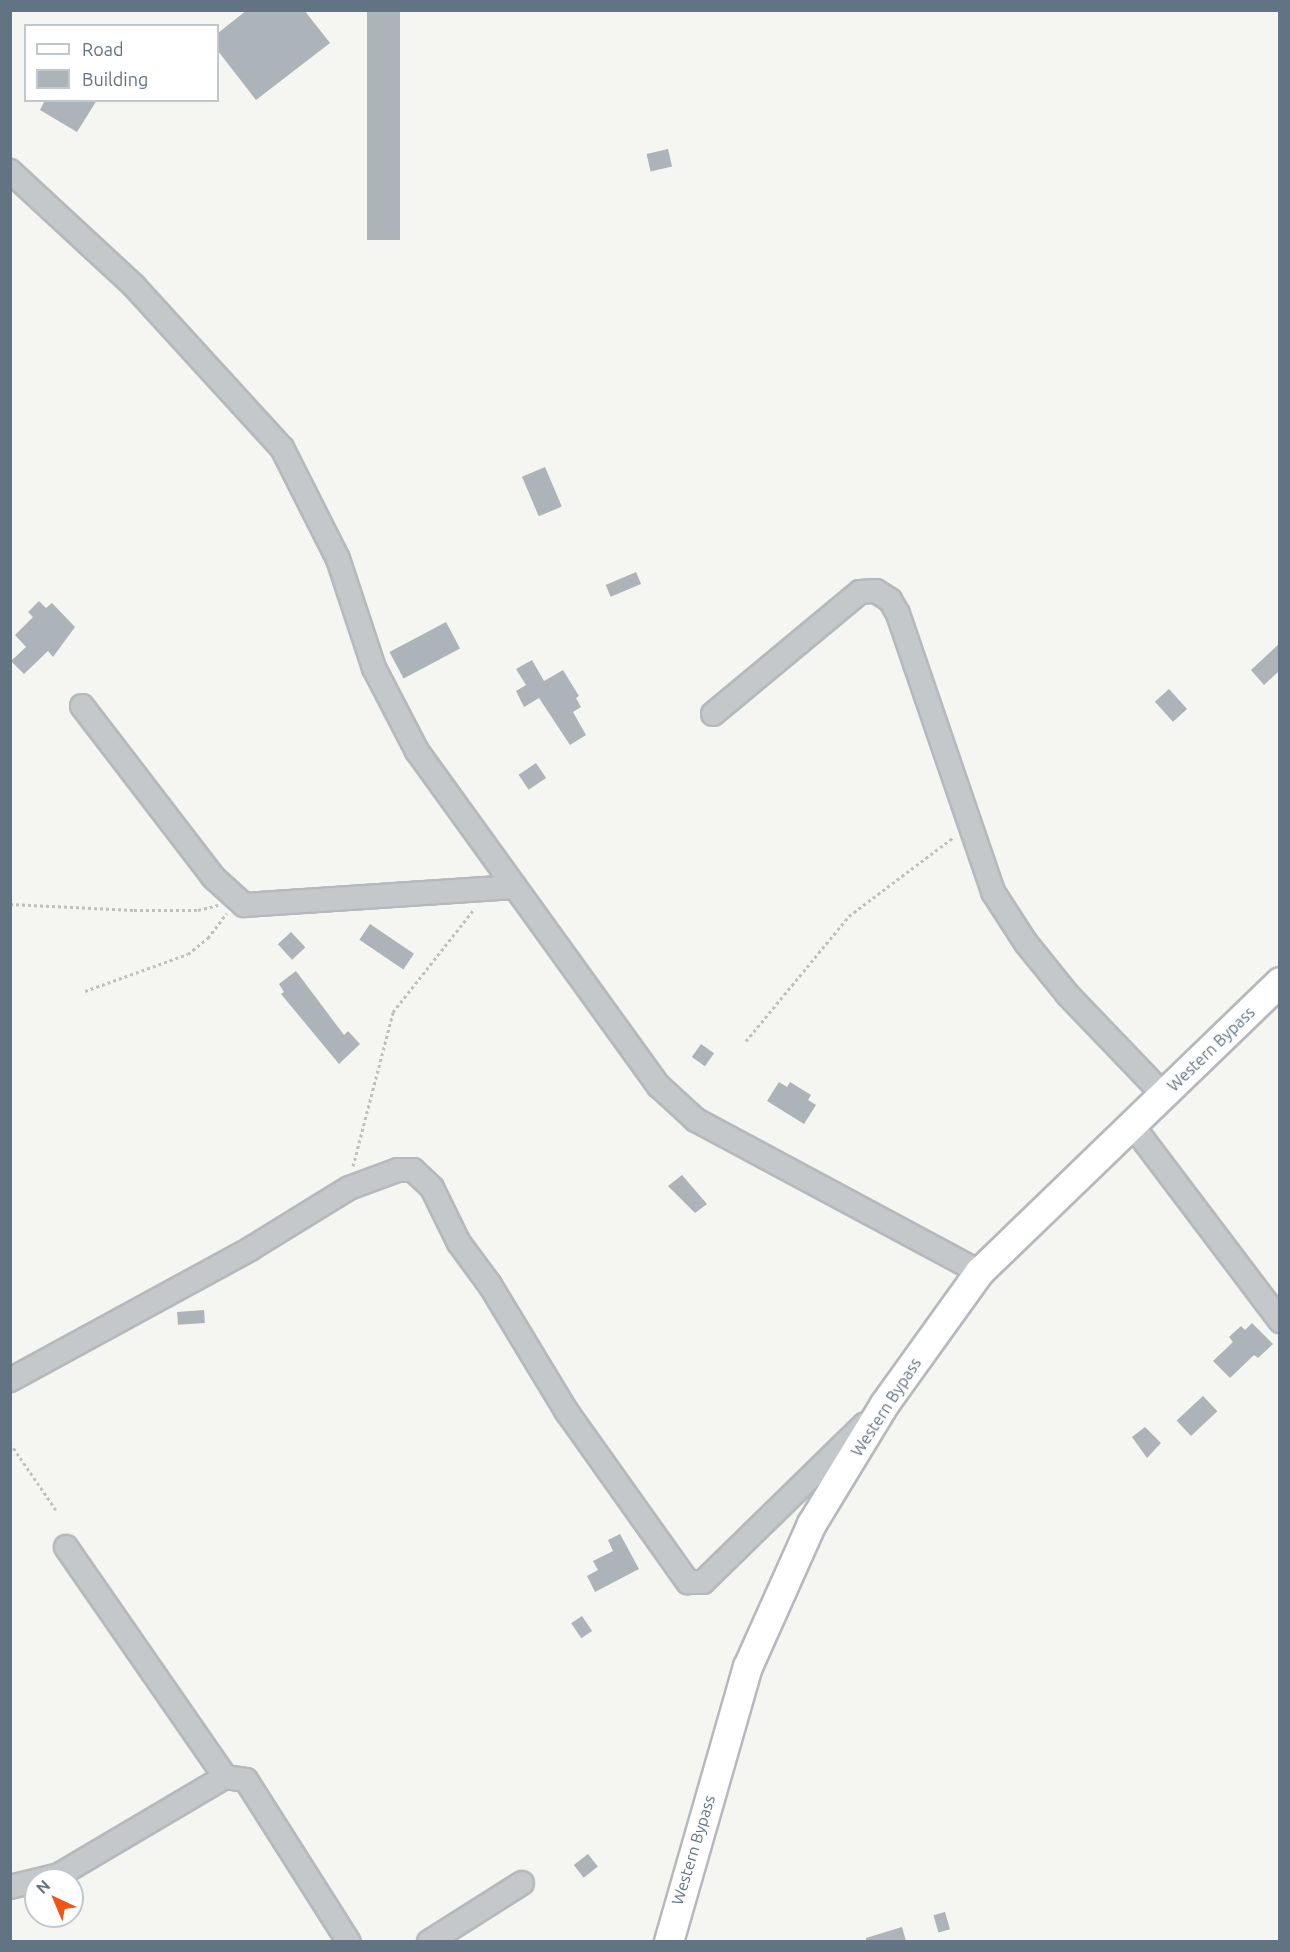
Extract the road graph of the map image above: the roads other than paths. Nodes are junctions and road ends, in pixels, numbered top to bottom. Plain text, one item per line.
1 (10, 171) edge
2 (82, 706) dead end
3 (713, 714) dead end
4 (514, 887) junction
5 (1280, 982) edge
6 (1164, 1095) junction
7 (1132, 1125) junction
8 (980, 1272) junction
9 (1280, 1321) edge
10 (10, 1380) edge
11 (885, 1404) junction
12 (66, 1547) dead end
13 (225, 1777) junction
14 (522, 1883) dead end
15 (10, 1887) edge
16 (349, 1941) edge
17 (429, 1941) edge
18 (669, 1941) edge

1 - 4 street
2 - 4 street
3 - 6 street
4 - 8 street
5 - 6 main road, Western Bypass
6 - 7 main road, Western Bypass
7 - 8 main road, Western Bypass
7 - 9 street
8 - 11 main road, Western Bypass
10 - 11 street
11 - 18 main road, Western Bypass
12 - 13 street
13 - 15 street
13 - 16 street
14 - 17 street

